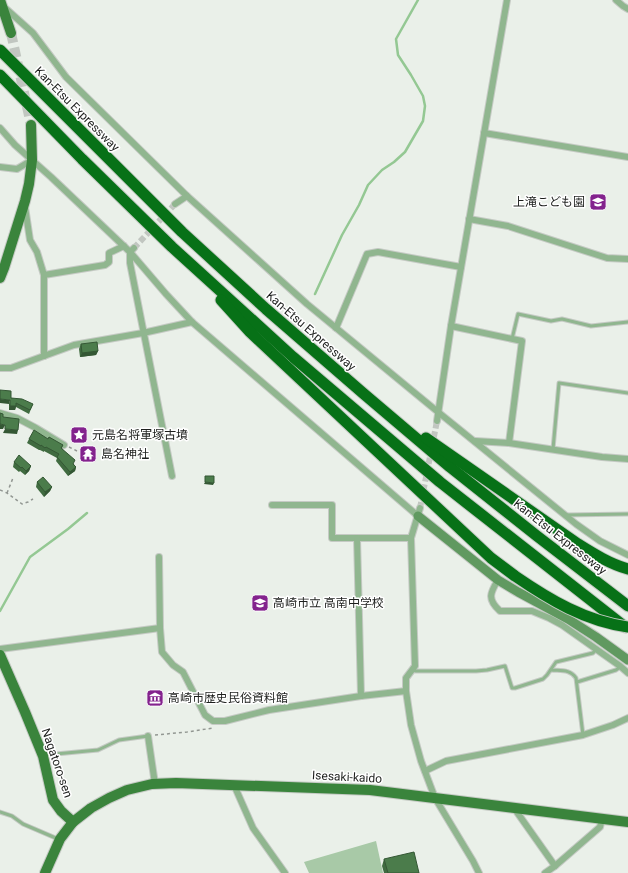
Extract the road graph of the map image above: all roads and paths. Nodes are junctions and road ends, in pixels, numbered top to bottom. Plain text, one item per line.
1 (507, 0) edge
2 (616, 0) edge
3 (1, 2) edge
4 (628, 9) edge
5 (11, 34) tunnel mouth
6 (0, 50) edge
7 (0, 75) edge
8 (31, 125) tunnel mouth
9 (0, 128) edge
10 (484, 133) junction
11 (628, 157) edge
12 (32, 160) junction
13 (0, 167) edge
14 (187, 196) junction
15 (25, 201) junction
16 (175, 204) tunnel mouth
17 (469, 219) junction
18 (124, 246) junction
19 (172, 247) junction
20 (132, 250) junction
21 (628, 259) edge
22 (461, 267) junction
23 (44, 275) junction
24 (0, 278) edge
25 (192, 322) junction
26 (628, 322) edge
27 (451, 326) junction
28 (336, 328) junction
29 (143, 333) junction
30 (512, 339) junction
31 (44, 356) junction
32 (0, 368) edge
33 (628, 393) edge
34 (364, 394) junction
35 (438, 412) junction
36 (0, 413) edge
37 (437, 421) tunnel mouth
38 (475, 441) junction
39 (509, 443) junction
40 (64, 445) edge
41 (552, 449) junction
42 (628, 459) edge
43 (172, 476) dead end
44 (13, 478) dead end
45 (0, 490) edge
46 (7, 493) junction
47 (33, 498) dead end
48 (272, 505) dead end
49 (419, 512) junction
50 (628, 514) edge
51 (565, 515) junction
52 (357, 538) junction
53 (411, 538) junction
54 (628, 555) edge
55 (158, 557) dead end
56 (628, 569) edge
57 (498, 580) junction
58 (628, 606) edge
59 (160, 628) junction
60 (628, 628) edge
61 (0, 649) edge
62 (596, 649) junction
63 (0, 655) edge
64 (628, 660) edge
65 (620, 666) junction
66 (412, 670) junction
67 (551, 670) junction
68 (628, 673) edge
69 (577, 682) junction
70 (406, 692) junction
71 (360, 696) junction
72 (628, 718) edge
73 (203, 730) dead end
74 (584, 735) junction
75 (148, 736) junction
76 (43, 756) junction
77 (425, 771) junction
78 (154, 784) junction
79 (234, 785) junction
80 (435, 798) junction
81 (514, 808) junction
82 (0, 812) edge
83 (602, 819) junction
84 (73, 822) junction
85 (628, 822) edge
86 (60, 840) junction
87 (554, 866) junction
88 (46, 873) edge
89 (285, 873) edge
90 (479, 873) edge
91 (544, 873) edge

1 - 10 street
2 - 4 street
3 - 5 main road
3 - 14 street
6 - 34 highway, Kan-Etsu Expressway
7 - 19 highway
8 - 12 main road
9 - 12 street
10 - 11 street
10 - 17 street
12 - 13 street
12 - 15 main road
12 - 18 street
14 - 16 street
14 - 28 street
15 - 23 street
15 - 24 main road
17 - 21 street
17 - 22 street
18 - 20 street
18 - 23 street
19 - 60 highway
19 - 60 highway, bridge
20 - 25 street
20 - 29 street
22 - 27 street
22 - 28 street
23 - 31 street
25 - 29 street
25 - 49 street
26 - 30 lane
27 - 30 street
27 - 35 street
28 - 35 street
29 - 31 street
29 - 43 street
30 - 39 street
31 - 32 street
33 - 41 lane
34 - 56 highway
34 - 58 highway, Kan-Etsu Expressway
35 - 37 street
35 - 38 street
36 - 40 street
38 - 39 street
38 - 51 street
39 - 41 street
41 - 42 street
44 - 46 path
45 - 46 path
46 - 47 path
48 - 52 street
49 - 53 street
49 - 57 street
50 - 51 lane
51 - 54 street
52 - 53 street
52 - 71 street
53 - 66 street
55 - 59 street
57 - 62 street
57 - 64 street
59 - 61 street
59 - 71 street
62 - 65 street
62 - 67 lane
63 - 76 main road, Nagatoro-sen
65 - 68 street
65 - 69 lane
66 - 67 lane
66 - 70 street
67 - 69 lane
69 - 74 lane
70 - 71 street
70 - 77 street
72 - 74 street
73 - 75 path
74 - 77 street
75 - 76 lane
75 - 78 street
76 - 84 main road, Nagatoro-sen
77 - 80 street
78 - 79 main road, Isesaki-kaido
78 - 84 main road, Isesaki-kaido
79 - 80 main road, Isesaki-kaido
79 - 89 street
80 - 81 main road, Isesaki-kaido
80 - 90 street
81 - 83 main road, Isesaki-kaido
81 - 87 street
82 - 86 lane
83 - 85 main road, Isesaki-kaido
83 - 87 street
84 - 86 main road
86 - 88 main road
87 - 91 street

